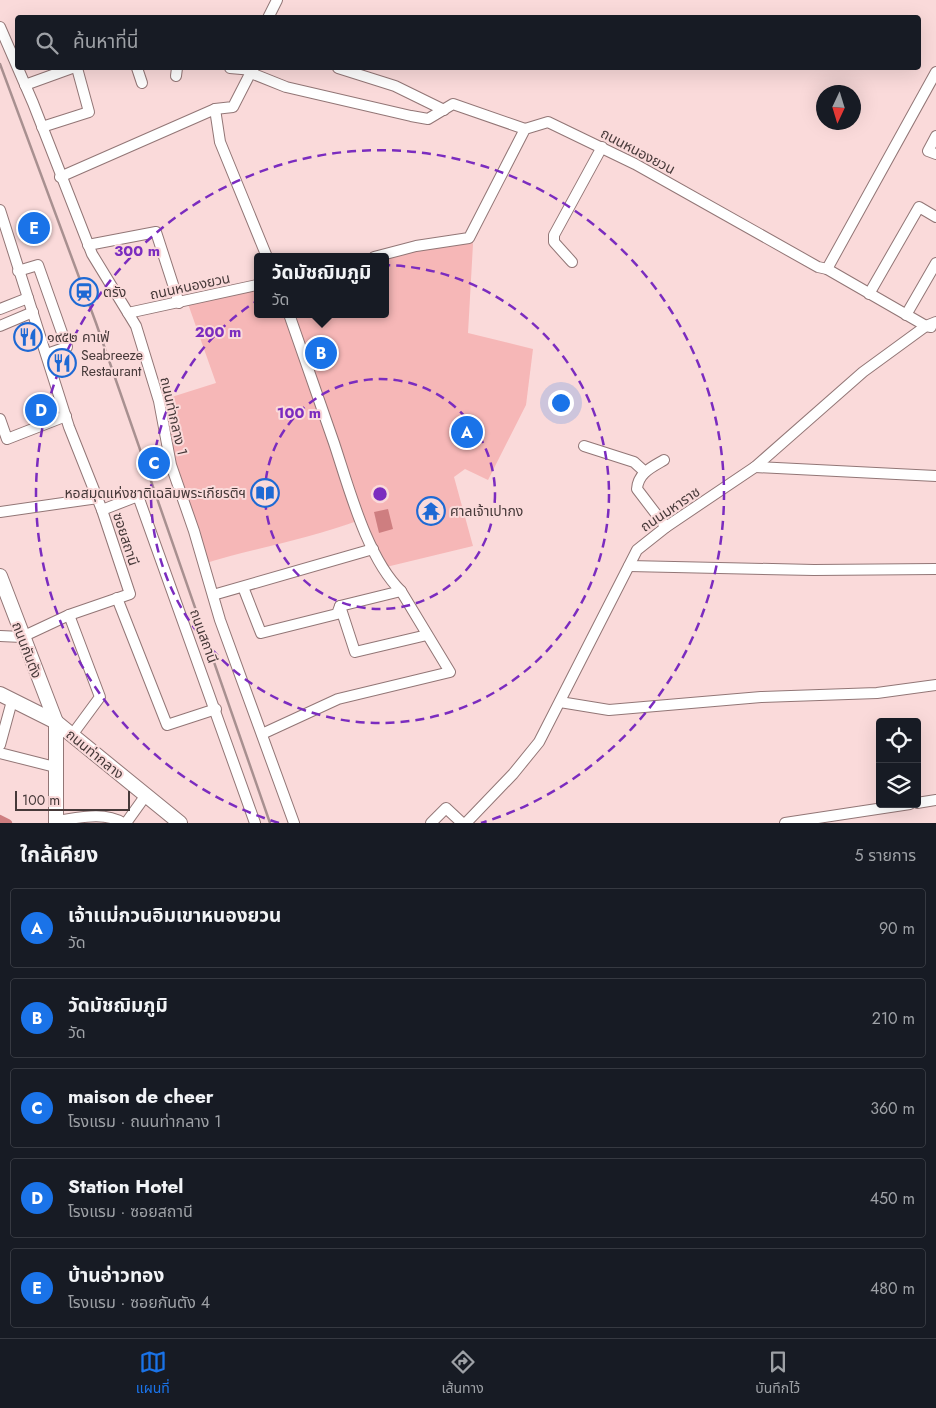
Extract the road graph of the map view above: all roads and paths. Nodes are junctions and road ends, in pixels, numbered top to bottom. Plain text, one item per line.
1 (277, 0) edge
2 (270, 15) edge
3 (0, 27) edge
4 (15, 62) edge
5 (19, 70) edge
6 (66, 70) edge
7 (78, 70) edge
8 (138, 70) edge
9 (252, 70) edge
10 (344, 70) edge
11 (936, 72) edge
12 (142, 83) dead end
13 (25, 85) junction
14 (215, 109) junction
15 (444, 110) junction
16 (42, 127) junction
17 (525, 129) junction
18 (936, 136) edge
19 (602, 147) junction
20 (936, 154) edge
21 (60, 177) junction
22 (0, 210) edge
23 (936, 217) edge
24 (88, 245) junction
25 (265, 253) edge
26 (389, 253) edge
27 (572, 262) dead end
28 (936, 262) edge
29 (827, 269) junction
30 (18, 271) junction
31 (254, 287) edge
32 (869, 294) junction
33 (28, 298) junction
34 (179, 303) junction
35 (0, 309) edge
36 (33, 312) junction
37 (128, 313) junction
38 (906, 315) junction
39 (289, 318) edge
40 (936, 322) edge
41 (0, 326) edge
42 (931, 327) edge
43 (47, 354) junction
44 (66, 416) junction
45 (0, 419) edge
46 (584, 446) dead end
47 (664, 460) dead end
48 (755, 467) junction
49 (645, 472) junction
50 (936, 476) edge
51 (98, 498) junction
52 (102, 510) junction
53 (0, 512) edge
54 (666, 526) junction
55 (373, 549) junction
56 (628, 566) junction
57 (936, 569) edge
58 (0, 576) edge
59 (243, 587) junction
60 (401, 591) junction
61 (212, 595) junction
62 (117, 598) junction
63 (340, 606) junction
64 (69, 615) junction
65 (0, 636) edge
66 (426, 636) junction
67 (22, 638) junction
68 (936, 685) edge
69 (42, 688) junction
70 (6, 698) edge
71 (560, 702) junction
72 (216, 709) junction
73 (32, 711) junction
74 (56, 722) junction
75 (262, 734) junction
76 (72, 735) junction
77 (0, 745) edge
78 (0, 753) edge
79 (55, 767) junction
80 (146, 795) junction
81 (936, 800) edge
82 (921, 802) edge
83 (884, 808) edge
84 (472, 821) edge
85 (56, 822) edge
86 (125, 823) edge
87 (180, 823) edge
88 (255, 823) edge
89 (294, 823) edge
90 (431, 823) edge
91 (462, 823) edge
92 (785, 823) edge

1 - 2 street
3 - 4 street, ถนนท่ากลาง 1
5 - 13 street, ถนนท่ากลาง 1
6 - 13 street
7 - 16 street
8 - 12 street
9 - 14 street
9 - 15 street
10 - 15 street
11 - 29 street
13 - 16 street, ถนนท่ากลาง 1
14 - 21 street
14 - 25 street
15 - 17 street
16 - 21 street, ถนนท่ากลาง 1
17 - 19 street, ถนนหนองยวน
17 - 26 street
18 - 20 street
19 - 27 street
19 - 29 street, ถนนหนองยวน
21 - 24 street, ถนนท่ากลาง 1
22 - 30 street, ซอยสถานี
23 - 32 street
24 - 34 street
24 - 37 street, ถนนท่ากลาง 1
28 - 38 street
29 - 32 street, ถนนหนองยวน
30 - 33 street, ซอยสถานี
30 - 43 street
31 - 34 street, ถนนหนองยวน
32 - 38 street, ถนนหนองยวน
33 - 35 street
33 - 36 street, ซอยสถานี
34 - 37 street, ถนนหนองยวน
36 - 41 street
36 - 43 street, ซอยสถานี
37 - 61 street, ถนนท่ากลาง 1
38 - 42 street, ถนนหนองยวน
39 - 55 street
40 - 42 street, ถนนมหาราช
42 - 48 street, ถนนมหาราช
43 - 44 street, ซอยสถานี
44 - 45 street
44 - 51 street, ซอยสถานี
46 - 49 street
47 - 49 street
48 - 50 street
48 - 54 street, ถนนมหาราช
49 - 54 street
51 - 52 street, ซอยสถานี
51 - 53 street
52 - 62 street, ซอยสถานี
52 - 72 street, ถนนสถานี
54 - 56 street, ถนนมหาราช
55 - 59 street
55 - 60 street
56 - 57 street
56 - 71 street, ถนนมหาราช
58 - 67 main road, ถนนกันตัง
59 - 61 street
59 - 63 street
60 - 63 street
60 - 66 street
61 - 75 street, ถนนท่ากลาง 1
62 - 64 street
62 - 72 street
63 - 66 street
64 - 67 street
64 - 76 street
65 - 67 street
66 - 75 street
67 - 69 main road, ถนนกันตัง
68 - 71 street
69 - 73 main road
69 - 74 main road, ถนนกันตัง
70 - 73 main road
70 - 77 street
71 - 84 street, ถนนมหาราช
72 - 88 street, ถนนสถานี
73 - 74 main road
74 - 76 main road, ถนนท่ากลาง
74 - 79 main road
75 - 89 street, ถนนท่ากลาง 1
76 - 79 main road
76 - 80 main road, ถนนท่ากลาง
78 - 79 street
79 - 85 main road
80 - 86 street
80 - 87 main road, ถนนท่ากลาง
81 - 82 street
83 - 92 street
85 - 86 street
90 - 91 street

